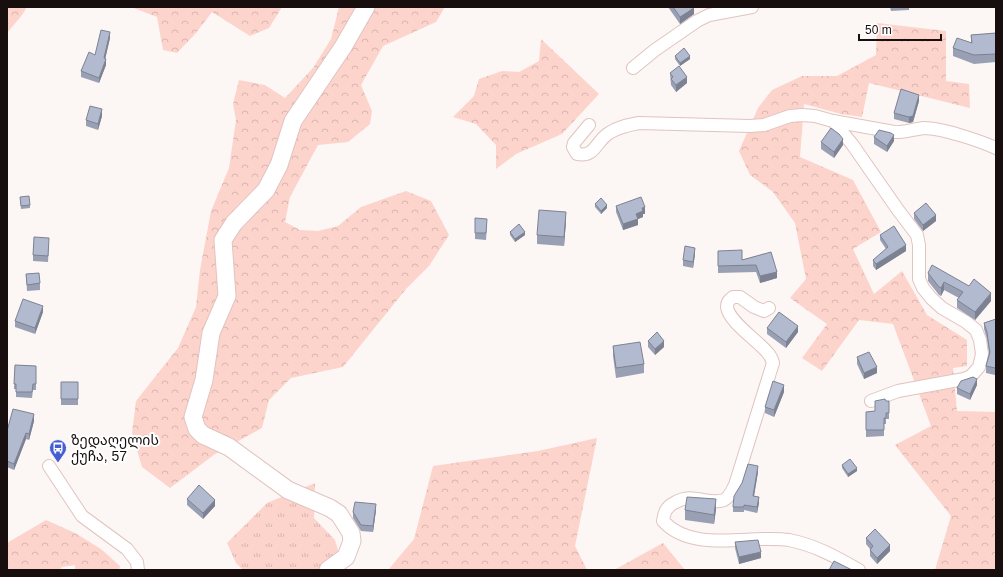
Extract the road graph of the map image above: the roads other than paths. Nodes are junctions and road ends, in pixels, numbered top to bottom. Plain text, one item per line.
1 (366, 7) edge
2 (752, 7) edge
3 (633, 68) dead end
4 (834, 121) junction
5 (589, 125) dead end
6 (996, 148) edge
7 (769, 308) dead end
8 (871, 400) dead end
9 (49, 466) dead end
10 (138, 570) edge
11 (328, 570) edge
12 (859, 570) edge

1 - 11 street
2 - 3 street
4 - 5 street
4 - 6 street
4 - 8 street
7 - 12 street
9 - 10 street

